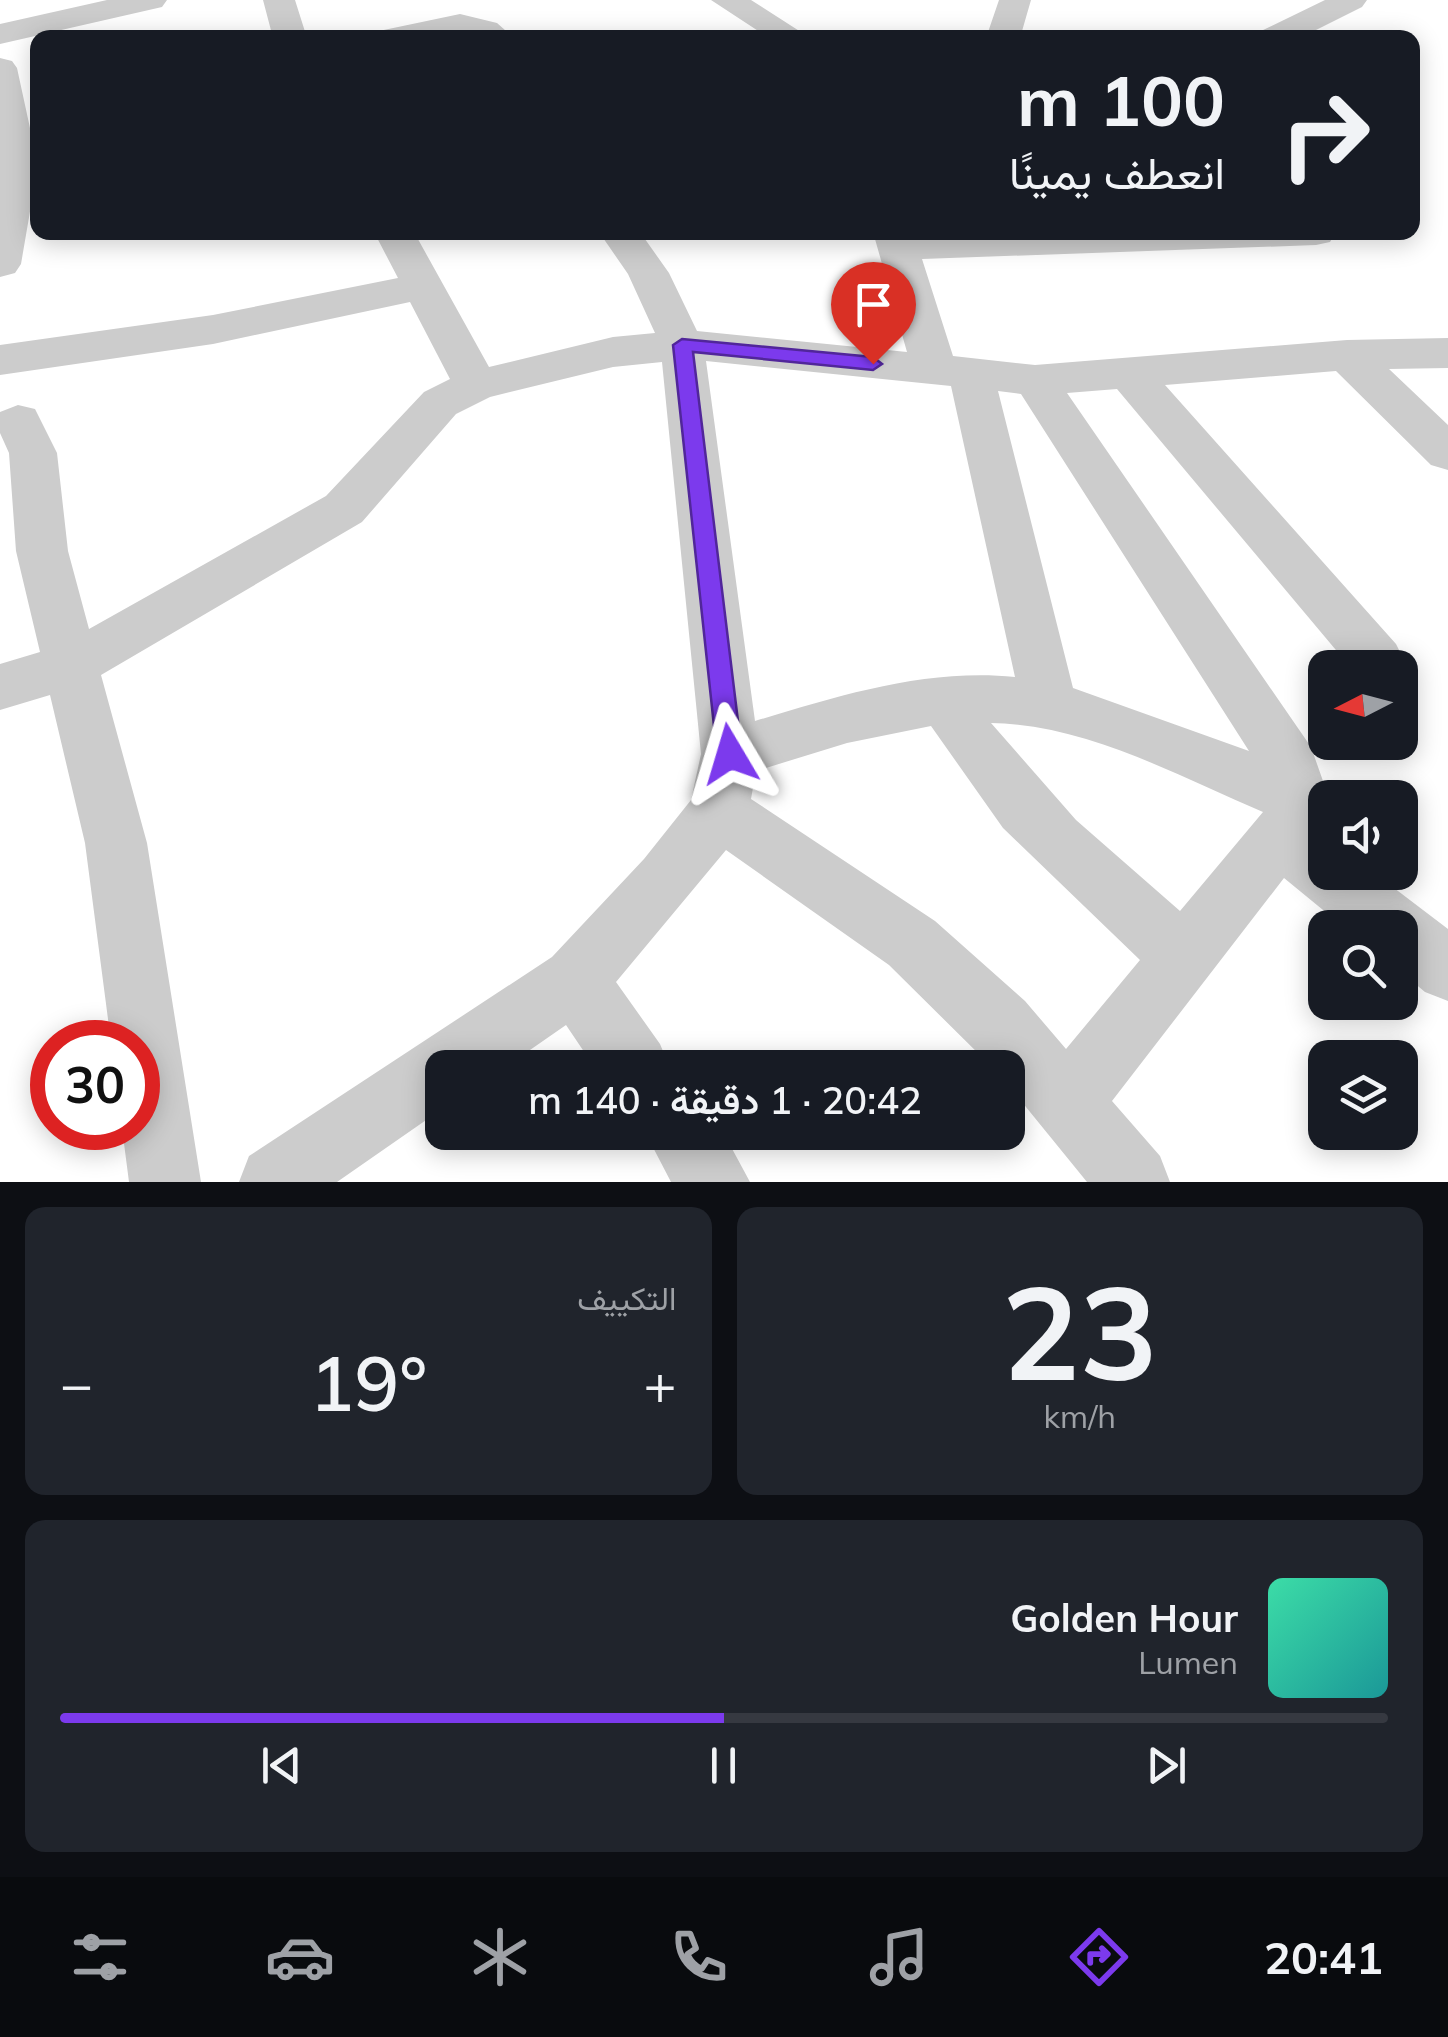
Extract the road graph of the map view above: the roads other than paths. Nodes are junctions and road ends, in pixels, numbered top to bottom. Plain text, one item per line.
1 (150, 0) edge
2 (278, 0) edge
3 (728, 0) edge
4 (1016, 0) edge
5 (1351, 0) edge
6 (8, 22) edge
7 (115, 23) edge
8 (287, 30) edge
9 (434, 30) edge
10 (486, 30) edge
11 (780, 30) edge
12 (1005, 30) edge
13 (1289, 30) edge
14 (0, 68) edge
15 (9, 159) edge
16 (398, 240) edge
17 (625, 240) edge
18 (895, 240) edge
19 (0, 264) edge
20 (424, 286) junction
21 (682, 345) junction
22 (1448, 353) edge
23 (1347, 355) junction
24 (0, 360) edge
25 (953, 374) junction
26 (1130, 374) junction
27 (1035, 380) junction
28 (476, 385) junction
29 (18, 421) dead end
30 (1448, 453) edge
31 (1368, 650) edge
32 (68, 667) junction
33 (0, 687) edge
34 (948, 704) junction
35 (1048, 706) junction
36 (724, 783) junction
37 (1289, 819) junction
38 (1379, 910) edge
39 (1418, 945) edge
40 (1184, 956) junction
41 (1448, 969) edge
42 (575, 980) junction
43 (470, 1050) edge
44 (624, 1050) edge
45 (425, 1080) edge
46 (1068, 1102) junction
47 (692, 1150) edge
48 (164, 1182) edge
49 (275, 1182) edge
50 (714, 1182) edge
51 (1134, 1182) edge

1 - 7 street
2 - 8 street
3 - 11 street
4 - 12 street
5 - 13 street
6 - 7 street
9 - 10 street
14 - 15 street
15 - 19 street
16 - 20 street
17 - 21 street
18 - 25 street
20 - 24 street
20 - 28 street
21 - 25 street
21 - 28 street
21 - 36 street
22 - 23 street
23 - 26 street
23 - 30 street
25 - 27 street
25 - 35 street
26 - 27 street
26 - 31 street
27 - 37 street
28 - 32 street
29 - 32 street
32 - 33 street
32 - 48 street
34 - 35 street
34 - 36 street
34 - 40 street
35 - 37 street
36 - 42 street
36 - 46 street
37 - 38 street
37 - 40 street
39 - 41 street
40 - 46 street
42 - 43 street
42 - 44 street
45 - 49 street
46 - 51 street
47 - 50 street

